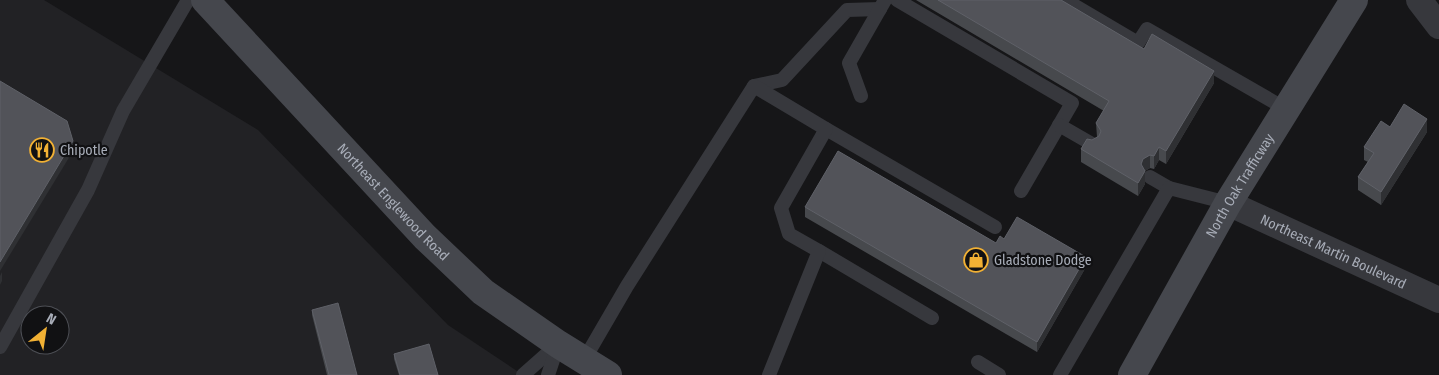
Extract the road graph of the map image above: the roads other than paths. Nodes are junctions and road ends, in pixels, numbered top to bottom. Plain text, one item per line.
1 (188, 0) edge
2 (205, 0) edge
3 (897, 0) edge
4 (1065, 0) edge
5 (1354, 0) edge
6 (1419, 0) edge
7 (883, 4) edge
8 (1439, 26) edge
9 (754, 86) junction
10 (861, 96) dead end
11 (1286, 110) junction
12 (1059, 125) junction
13 (826, 129) junction
14 (1092, 144) edge
15 (1150, 176) dead end
16 (1169, 188) junction
17 (1021, 191) dead end
18 (1228, 203) junction
19 (995, 227) dead end
20 (820, 251) junction
21 (1439, 300) edge
22 (932, 318) dead end
23 (558, 344) junction
24 (0, 346) edge
25 (584, 360) junction
26 (978, 362) dead end
27 (523, 375) edge
28 (548, 375) edge
29 (608, 375) edge
30 (769, 375) edge
31 (999, 375) edge
32 (1060, 375) edge
33 (1132, 375) edge

1 - 24 lane
2 - 23 main road, Northeast Englewood Road
3 - 12 lane
4 - 11 lane
5 - 11 main road, North Oak Trafficway
6 - 8 street
7 - 9 lane
7 - 10 lane
9 - 13 lane
9 - 25 lane
11 - 18 main road, North Oak Trafficway
12 - 14 lane
12 - 17 lane
13 - 19 lane
13 - 20 lane
15 - 16 lane
16 - 18 lane
16 - 32 lane
18 - 21 street, Northeast Martin Boulevard
18 - 33 main road, North Oak Trafficway
20 - 22 lane
20 - 30 lane
23 - 25 main road, Northeast Englewood Road
23 - 27 lane
23 - 28 lane
25 - 29 main road, Northeast Englewood Road
26 - 31 lane

